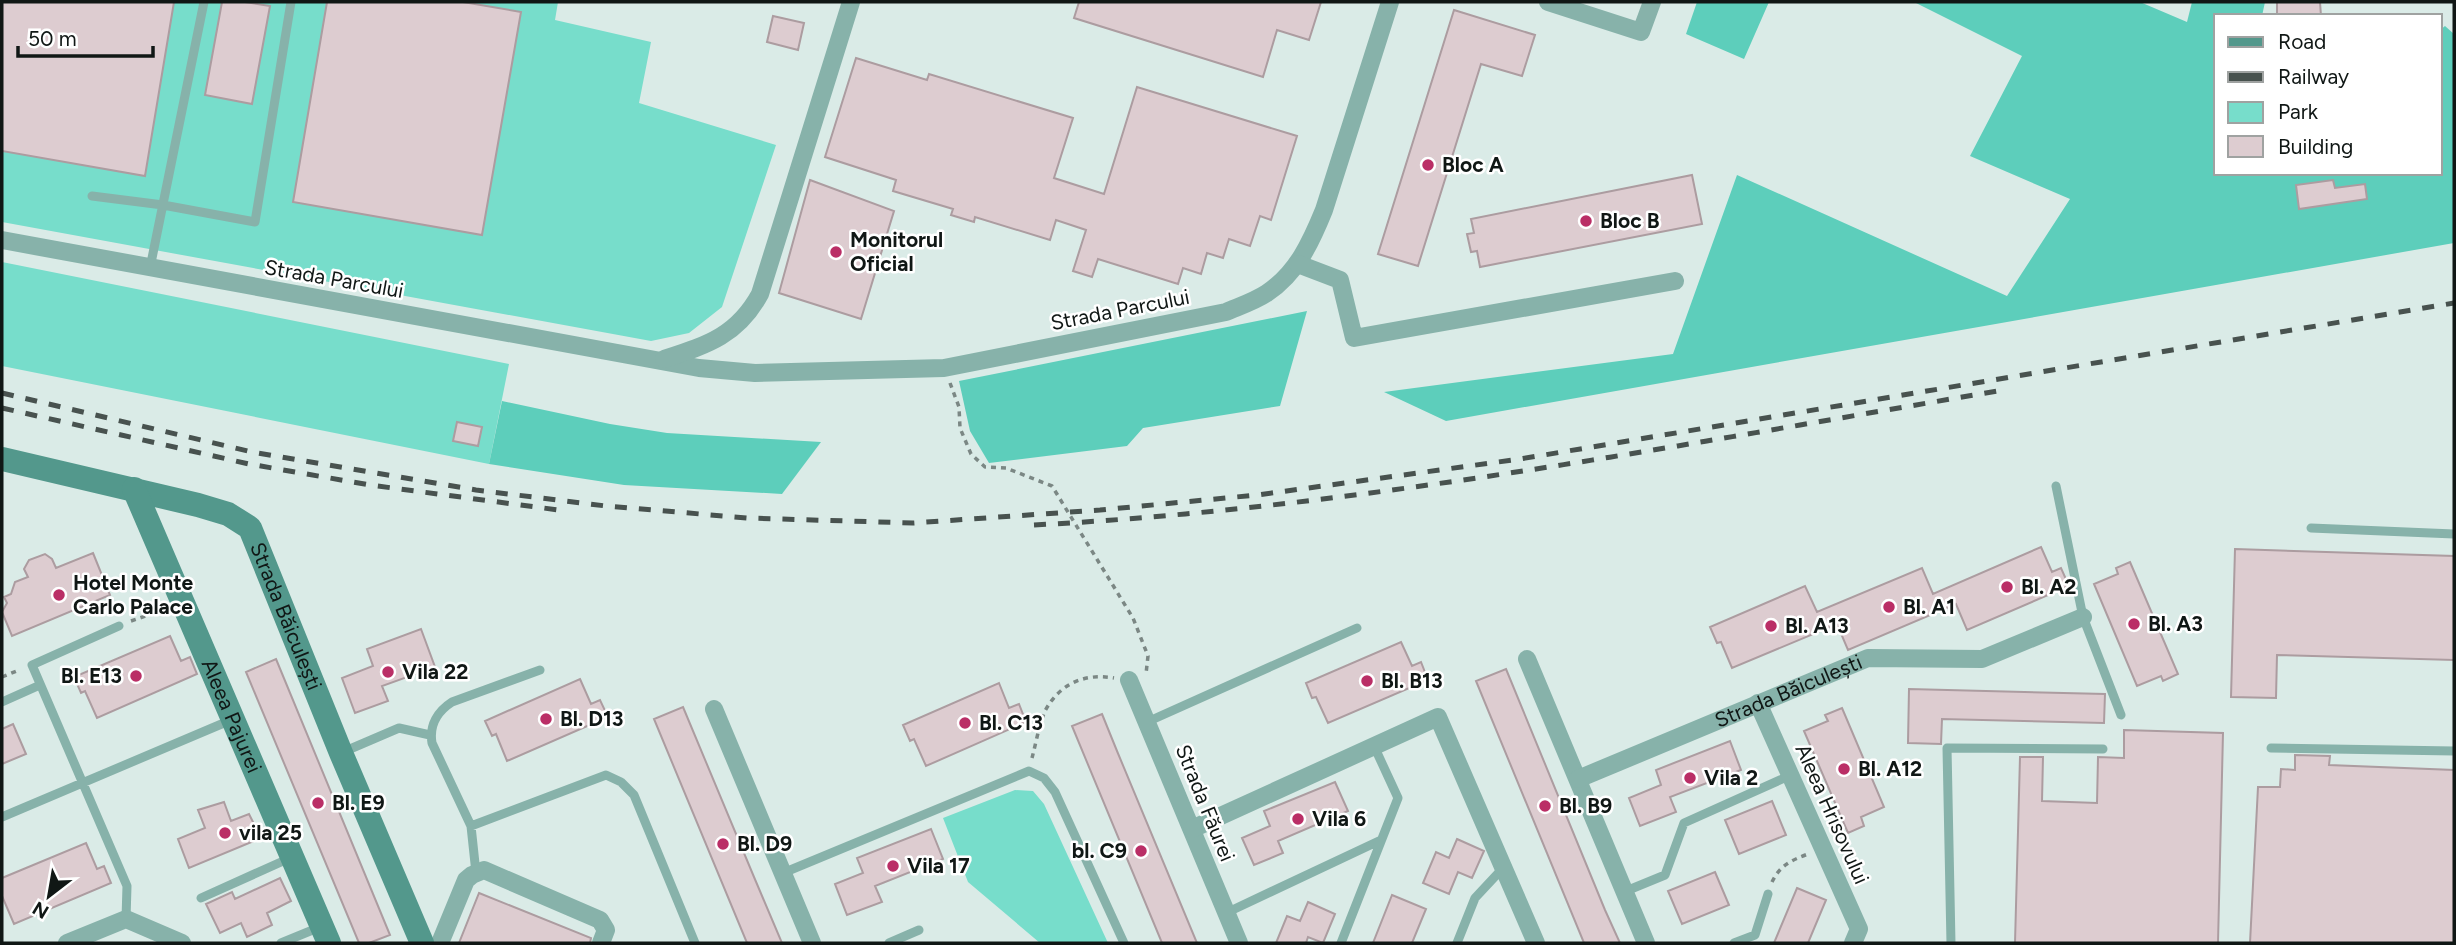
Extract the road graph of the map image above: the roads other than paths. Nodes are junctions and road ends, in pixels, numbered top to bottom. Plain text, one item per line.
1 (204, 2) edge
2 (291, 2) edge
3 (851, 2) edge
4 (1390, 2) edge
5 (1548, 2) edge
6 (1652, 2) edge
7 (92, 196) dead end
8 (163, 205) junction
9 (2, 240) edge
10 (1298, 264) junction
11 (150, 268) junction
12 (1675, 281) dead end
13 (658, 361) junction
14 (2, 458) edge
15 (2056, 486) dead end
16 (134, 489) junction
17 (2311, 528) dead end
18 (2454, 534) edge
19 (2083, 617) junction
20 (119, 626) road end
21 (1357, 628) dead end
22 (1527, 659) dead end
23 (540, 670) dead end
24 (1129, 680) road end
25 (40, 685) junction
26 (2, 702) edge
27 (1758, 703) junction
28 (714, 709) dead end
29 (2121, 715) dead end
30 (231, 720) junction
31 (1147, 722) junction
32 (430, 735) junction
33 (1374, 746) junction
34 (2271, 748) dead end
35 (2103, 749) dead end
36 (2454, 751) edge
37 (341, 753) junction
38 (1789, 776) junction
39 (1578, 779) junction
40 (83, 785) junction
41 (2, 817) edge
42 (471, 826) junction
43 (1192, 829) junction
44 (1381, 840) junction
45 (292, 857) junction
46 (1503, 868) junction
47 (476, 873) junction
48 (783, 873) junction
49 (1626, 891) junction
50 (1768, 894) road end
51 (201, 898) dead end
52 (1226, 913) junction
53 (126, 919) junction
54 (919, 930) dead end
55 (325, 935) edge
56 (77, 941) edge
57 (182, 943) edge
58 (281, 943) edge
59 (422, 943) edge
60 (440, 943) edge
61 (601, 943) edge
62 (695, 943) edge
63 (812, 943) edge
64 (889, 943) edge
65 (1124, 943) edge
66 (1238, 943) edge
67 (1341, 943) edge
68 (1457, 943) edge
69 (1536, 943) edge
70 (1646, 943) edge
71 (1734, 943) edge
72 (1853, 943) edge
73 (1951, 943) edge

1 - 8 lane
2 - 8 lane
3 - 13 street, Strada Parcului
4 - 10 street, Strada Parcului
5 - 6 street
7 - 8 lane
8 - 11 lane
9 - 11 street, Strada Parcului
10 - 12 street
10 - 13 street, Strada Parcului
11 - 13 street, Strada Parcului
14 - 16 street, Strada Băiculești
15 - 19 lane
16 - 30 street, Aleea Pajurei
16 - 37 street, Strada Băiculești
17 - 18 lane
19 - 27 street, Strada Băiculești
19 - 29 lane
20 - 25 lane
21 - 31 lane
22 - 39 street
23 - 32 lane
24 - 31 street, Strada Făurei
25 - 26 lane
25 - 40 lane
27 - 38 street, Aleea Hrisovului
27 - 39 street, Strada Băiculești
28 - 48 street
30 - 40 lane
30 - 45 street, Aleea Pajurei
31 - 43 street, Strada Făurei
32 - 37 lane
32 - 42 lane
33 - 43 street
33 - 44 lane
33 - 46 street
34 - 36 lane
35 - 73 lane
37 - 59 street, Strada Băiculești
38 - 49 lane
38 - 72 street, Aleea Hrisovului
39 - 49 street
40 - 41 lane
40 - 53 lane
42 - 47 lane
42 - 62 lane
43 - 52 street, Strada Făurei
44 - 52 lane
44 - 67 lane
45 - 51 lane
45 - 55 street, Aleea Pajurei
46 - 68 lane
46 - 69 street
47 - 60 street
47 - 61 street
48 - 63 street
48 - 65 lane
49 - 70 street
50 - 71 lane
52 - 66 street, Strada Făurei
53 - 56 street
53 - 57 street
54 - 64 lane
55 - 58 lane

